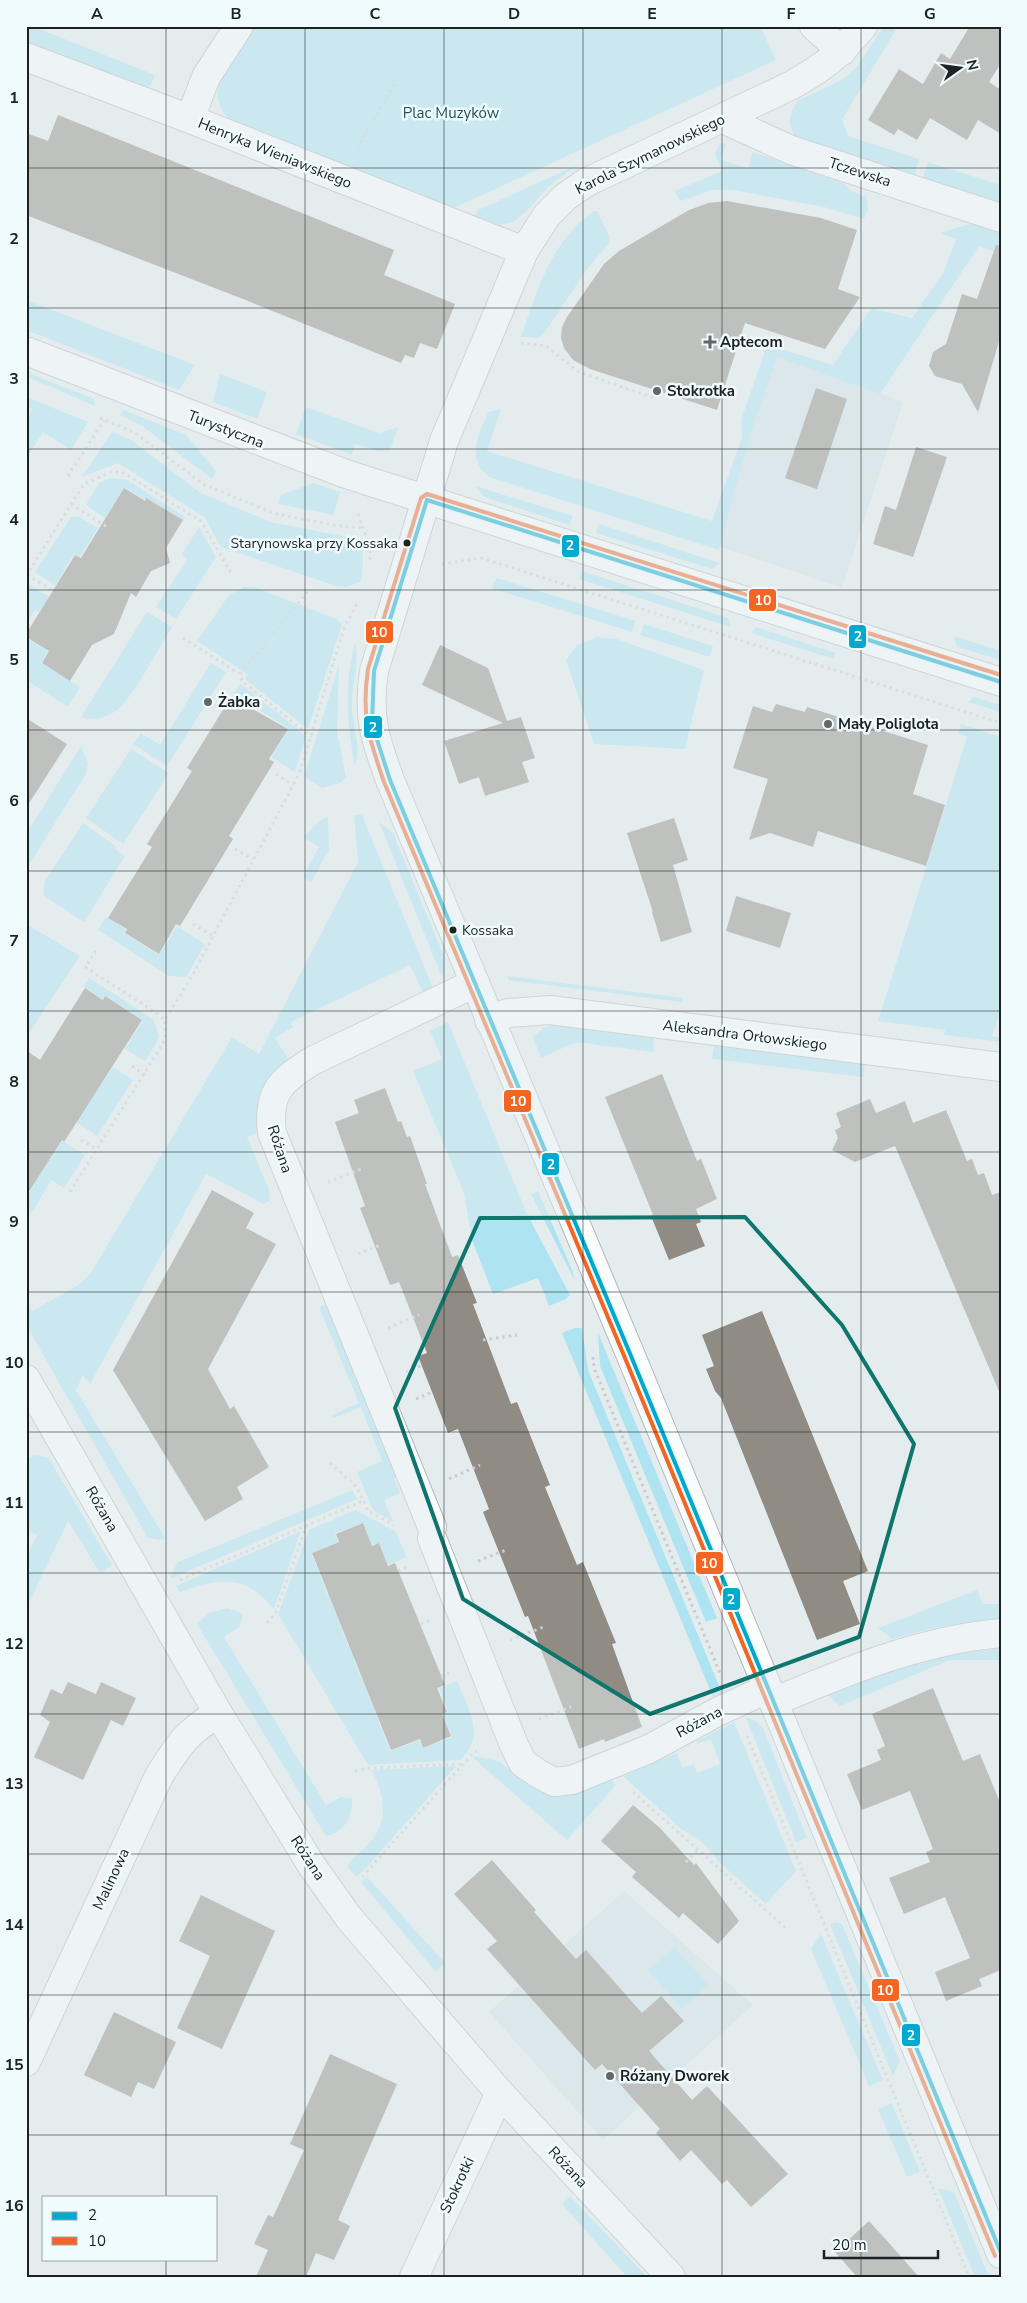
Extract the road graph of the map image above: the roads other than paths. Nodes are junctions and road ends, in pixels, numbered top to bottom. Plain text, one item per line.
1 (239, 26) edge
2 (814, 26) edge
3 (863, 26) edge
4 (842, 51) junction
5 (26, 57) edge
6 (190, 119) junction
7 (723, 119) junction
8 (1001, 218) edge
9 (524, 251) junction
10 (26, 351) edge
11 (427, 500) junction
12 (1001, 682) edge
13 (475, 983) junction
14 (489, 1020) junction
15 (1001, 1067) edge
16 (26, 1379) edge
17 (1001, 1633) edge
18 (770, 1695) junction
19 (218, 1713) junction
20 (26, 2062) edge
21 (500, 2093) junction
22 (1001, 2254) edge
23 (414, 2277) edge
24 (671, 2277) edge

1 - 6 street
2 - 4 street
3 - 4 street, Karola Szymanowskiego
4 - 7 street, Karola Szymanowskiego
5 - 6 street, Henryka Wieniawskiego
6 - 9 street, Henryka Wieniawskiego
7 - 8 street, Tczewska
7 - 9 street, Karola Szymanowskiego
9 - 11 street, Karola Szymanowskiego
10 - 11 street, Turystyczna
11 - 12 street, Turystyczna
11 - 13 street, Karola Szymanowskiego
13 - 14 street, Karola Szymanowskiego
13 - 18 street, Różana
14 - 15 street, Aleksandra Orłowskiego
14 - 18 street, Karola Szymanowskiego
16 - 19 street, Różana
17 - 18 street, Różana
18 - 22 street, Karola Szymanowskiego
19 - 20 street, Malinowa
19 - 21 street, Różana
21 - 23 street, Stokrotki
21 - 24 street, Różana

